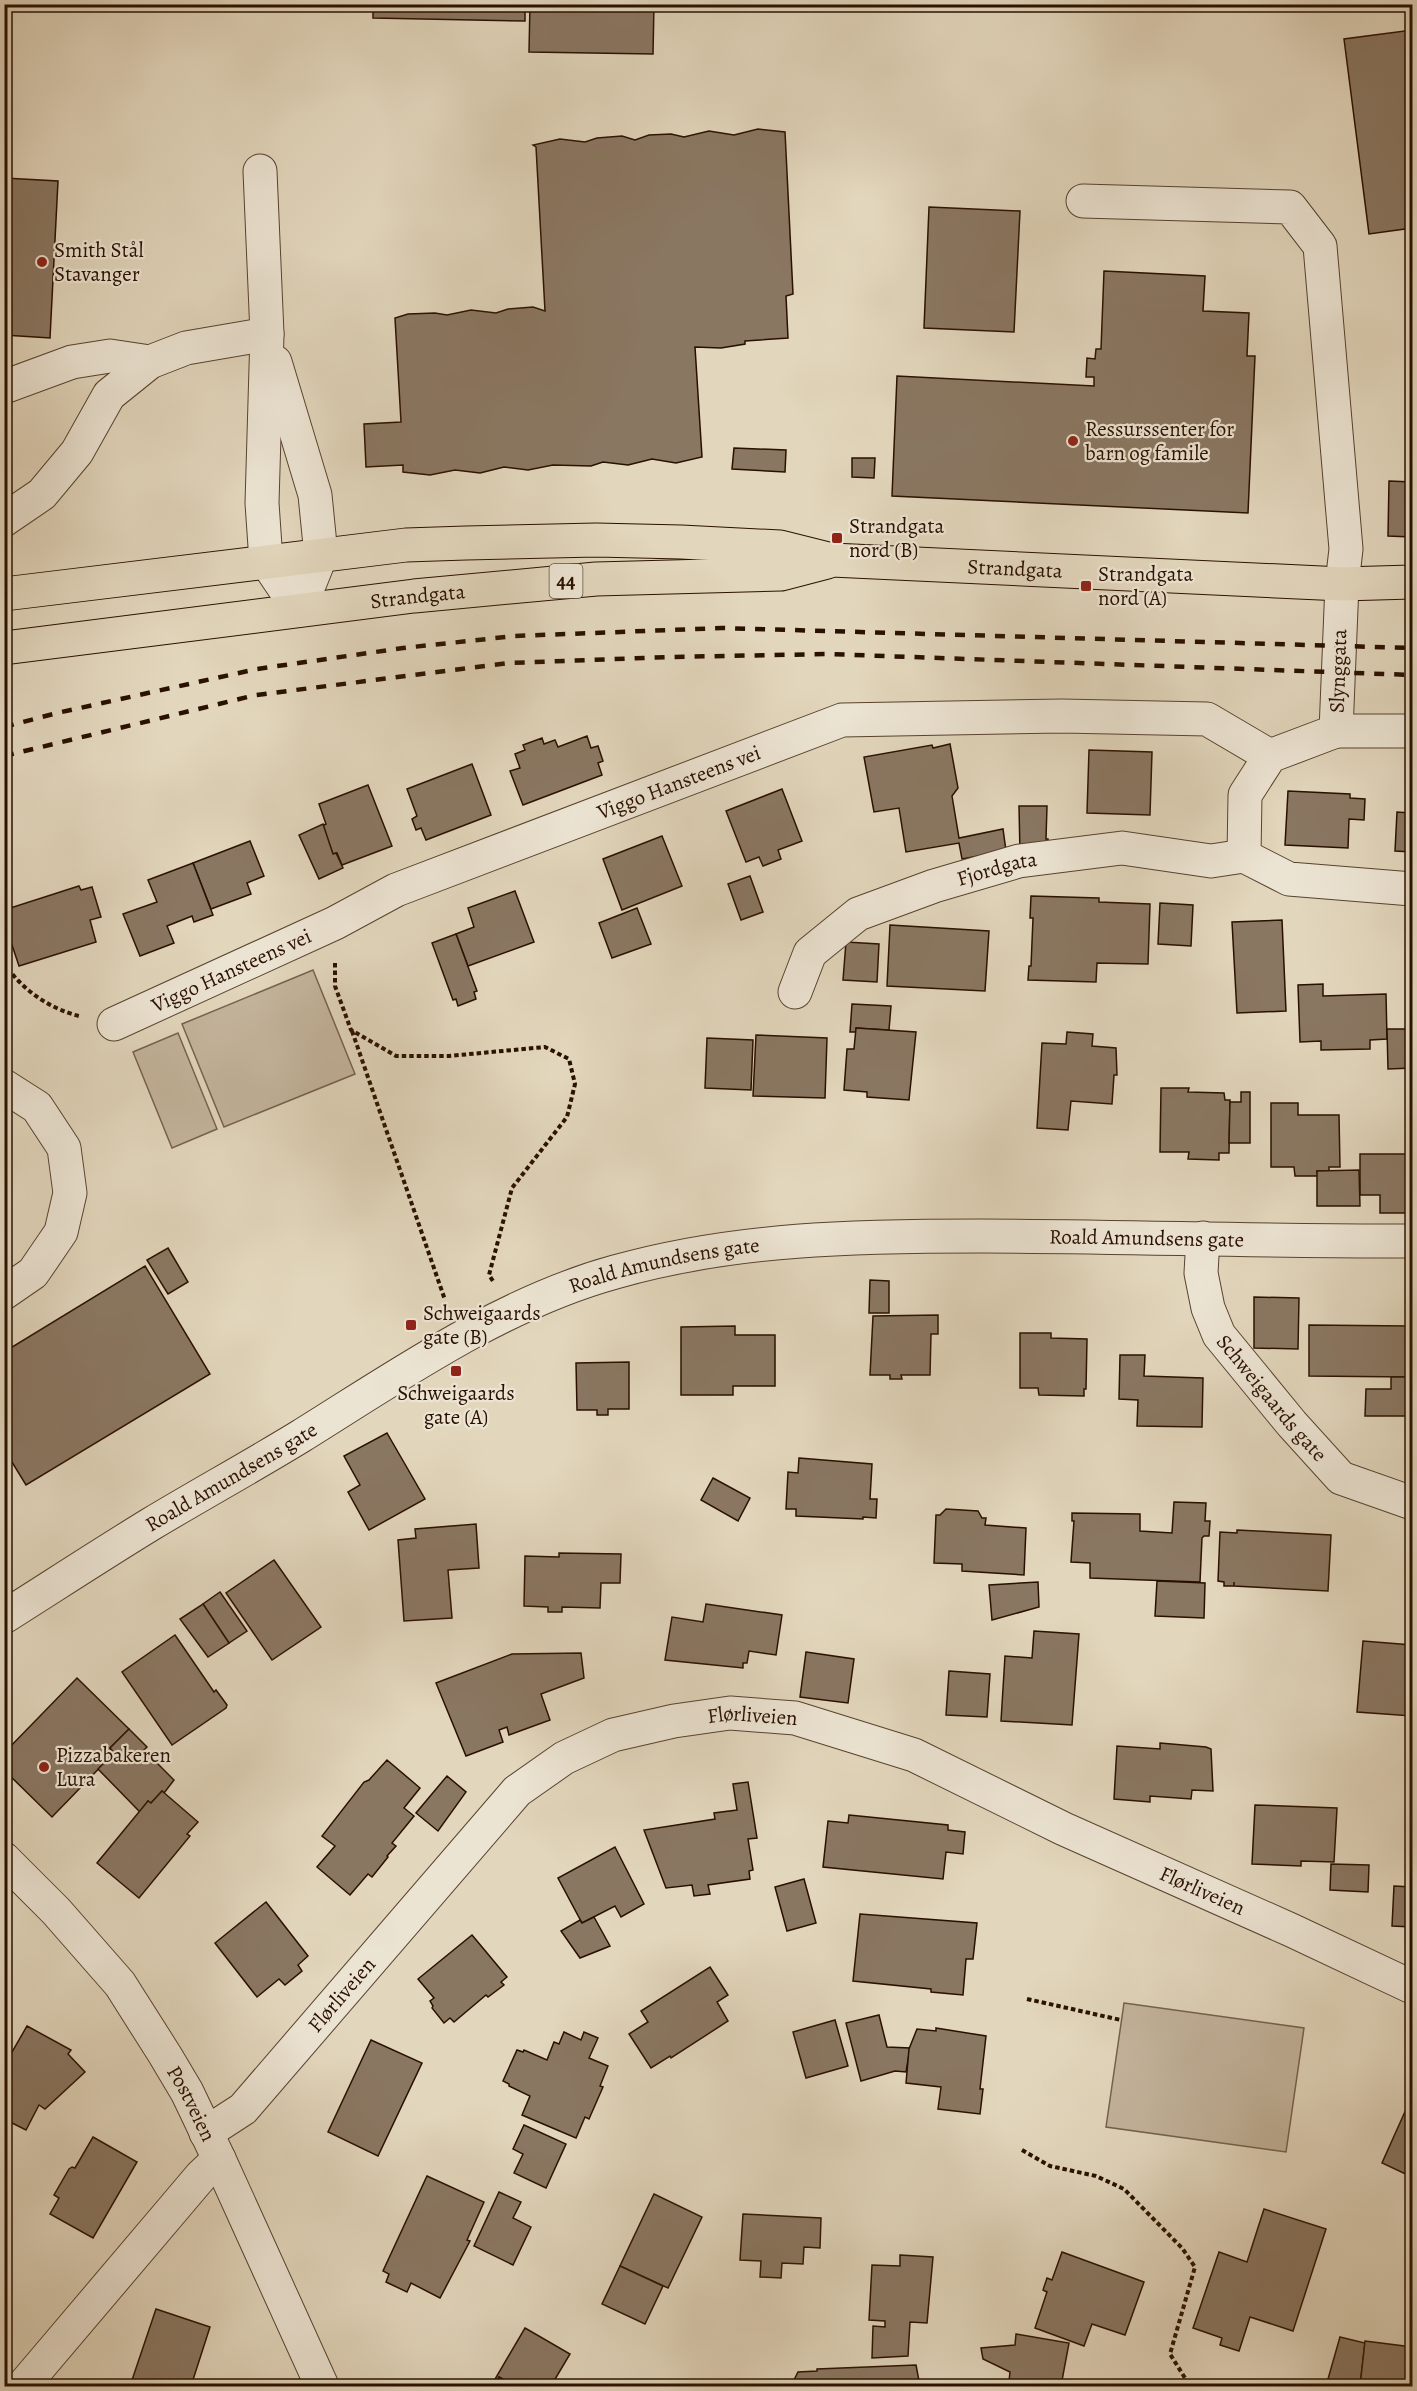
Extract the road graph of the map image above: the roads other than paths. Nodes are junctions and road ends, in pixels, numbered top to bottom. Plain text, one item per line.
1 (260, 171) dead end
2 (1083, 201) dead end
3 (267, 334) junction
4 (150, 362) junction
5 (4, 387) edge
6 (4, 520) edge
7 (321, 555) junction
8 (832, 560) junction
9 (266, 561) junction
10 (1413, 582) edge
11 (1342, 584) junction
12 (4, 594) edge
13 (299, 610) junction
14 (4, 648) edge
15 (1336, 731) junction
16 (1413, 731) edge
17 (1270, 756) junction
18 (1244, 856) junction
19 (1413, 889) edge
20 (795, 992) dead end
21 (114, 1024) road end
22 (4, 1086) edge
23 (1203, 1238) junction
24 (1413, 1241) edge
25 (4, 1293) edge
26 (1413, 1503) edge
27 (4, 1617) edge
28 (4, 1859) edge
29 (1413, 1987) edge
30 (213, 2146) junction
31 (23, 2386) edge
32 (322, 2386) edge

1 - 3 street
2 - 11 street, Slynggata
3 - 4 street
3 - 7 street
3 - 9 street
4 - 5 street
4 - 6 street
7 - 8 main road, Strandgata / 44
7 - 9 main road, Strandgata / 44
7 - 13 street
8 - 11 main road, Strandgata / 44
8 - 13 main road, Strandgata / 44
9 - 12 main road, Strandgata / 44
9 - 13 street
10 - 11 main road, Strandgata / 44
11 - 15 street, Slynggata
13 - 14 main road, Strandgata / 44
15 - 16 street
15 - 17 street, Slynggata
17 - 18 street
17 - 21 street, Viggo Hansteens vei
18 - 19 street
18 - 20 street, Fjordgata
22 - 25 street
23 - 24 street, Roald Amundsens gate
23 - 26 street, Schweigaards gate
23 - 27 street, Roald Amundsens gate
28 - 30 street, Postveien
29 - 30 street, Flørliveien
30 - 31 street, Flørliveien
30 - 32 street, Postveien

